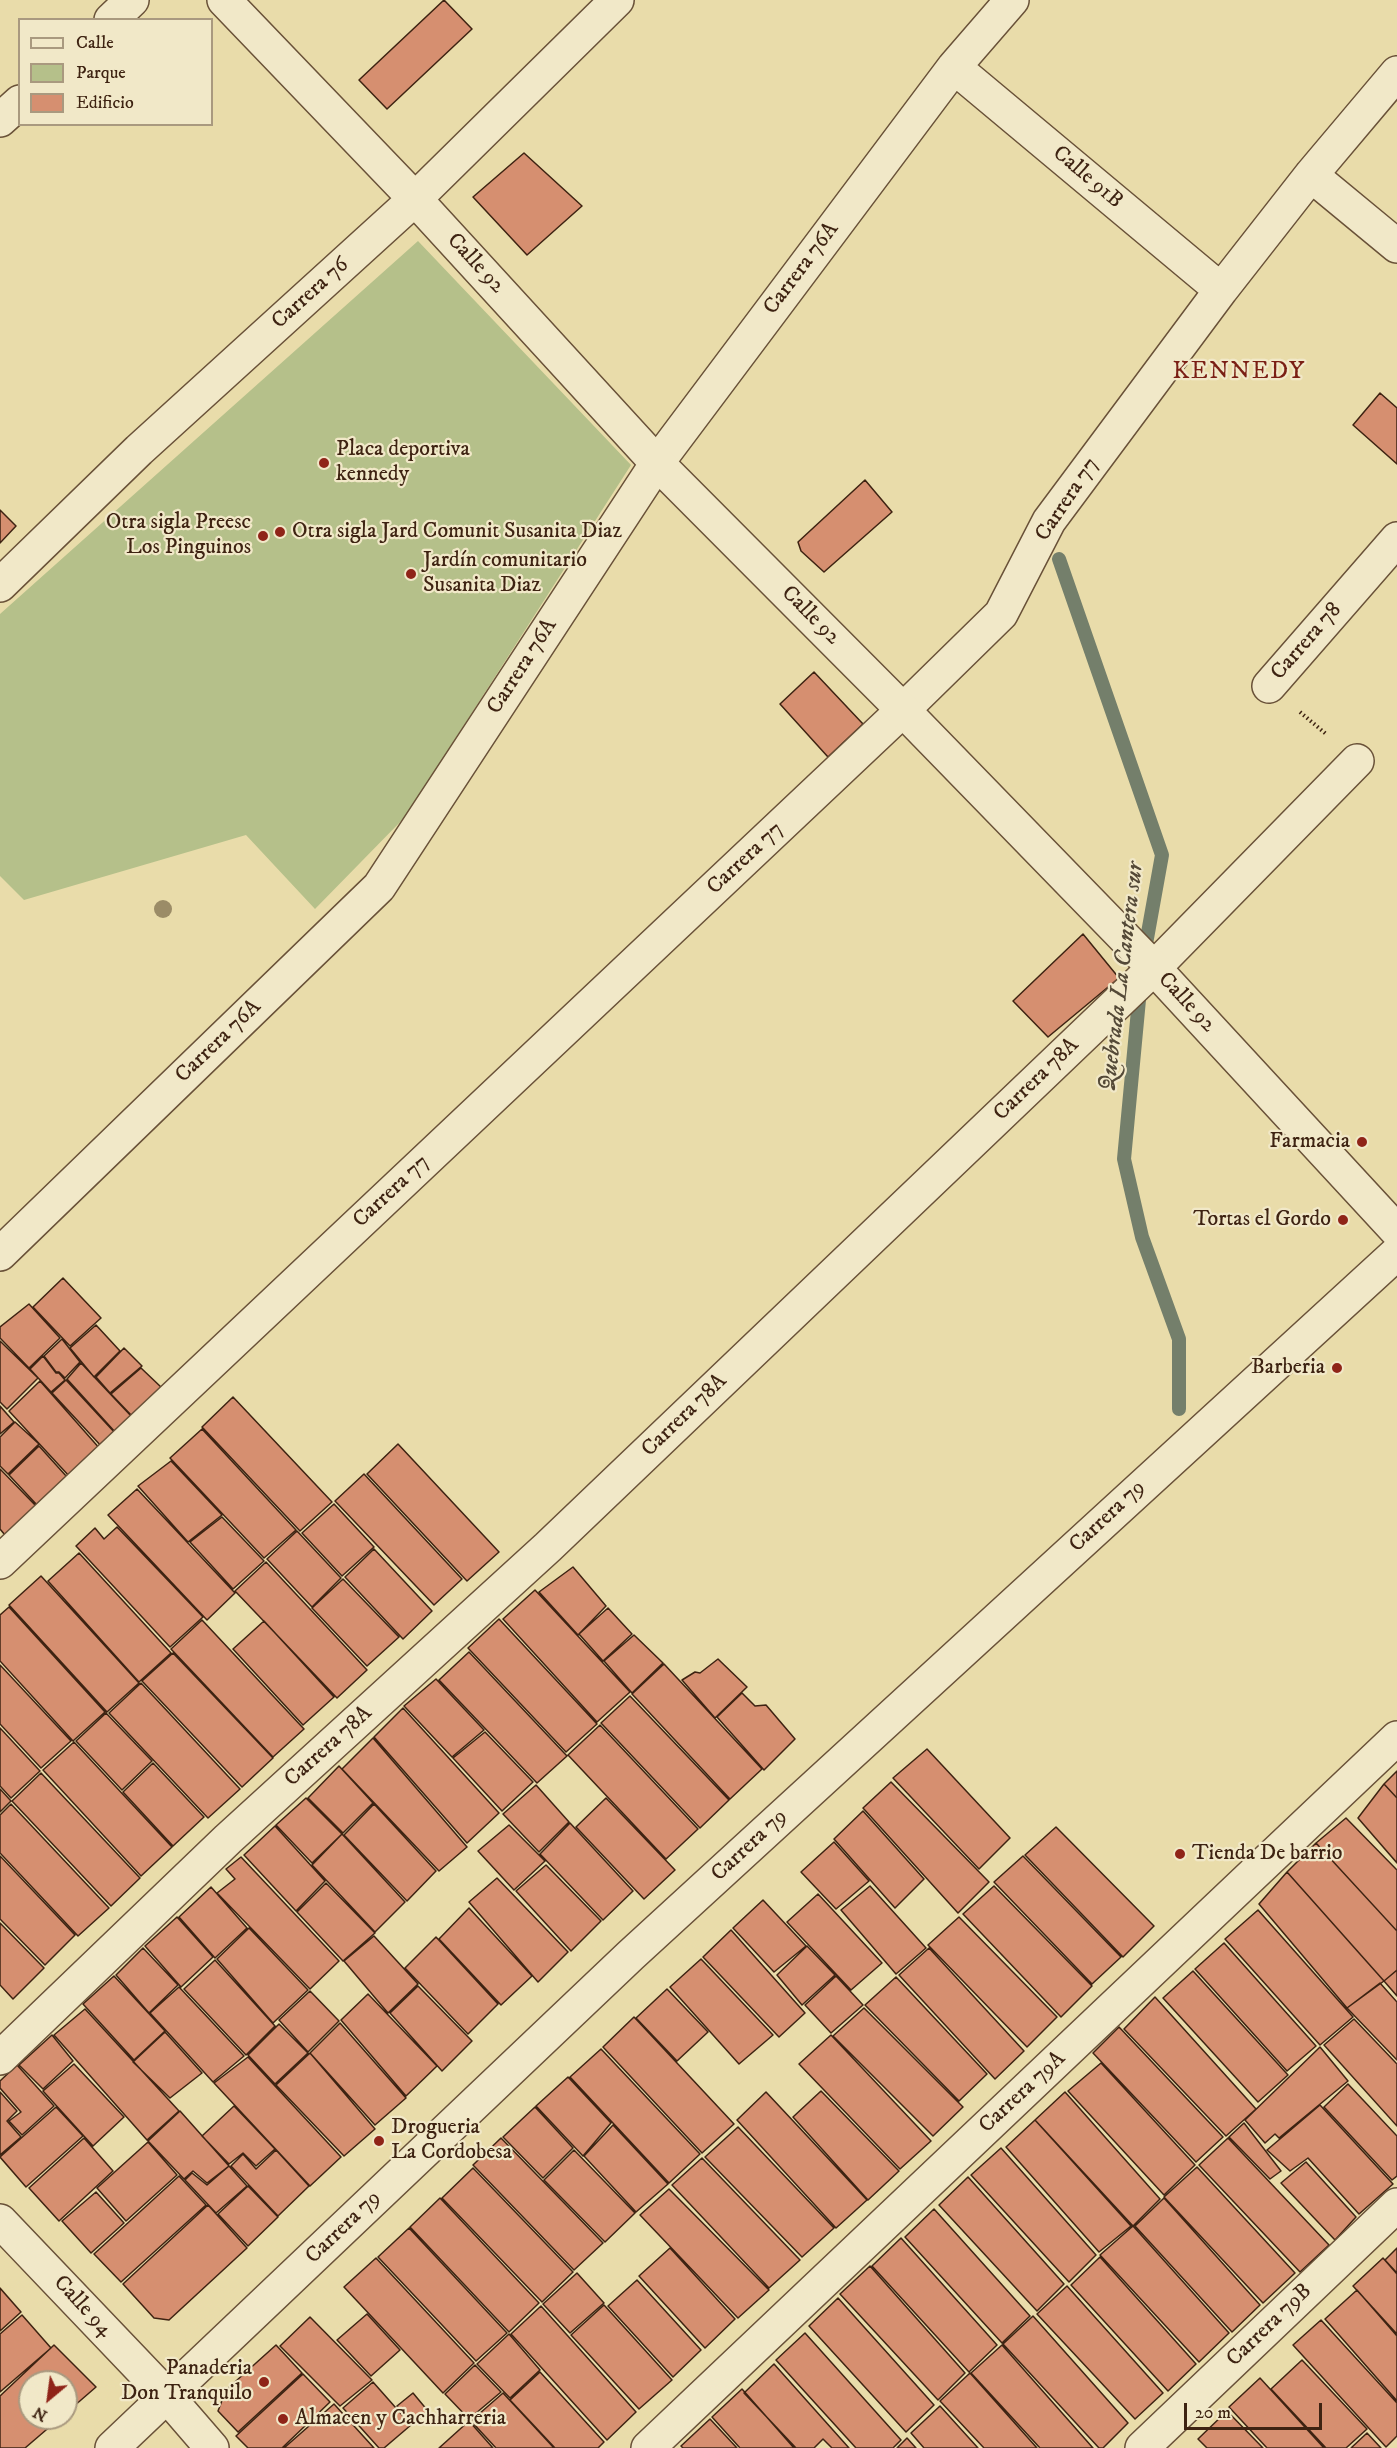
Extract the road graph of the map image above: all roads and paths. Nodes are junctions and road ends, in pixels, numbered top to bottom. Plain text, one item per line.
1 (132, 0) edge
2 (224, 0) edge
3 (617, 0) edge
4 (1012, 0) edge
5 (113, 18) edge
6 (954, 66) junction
7 (1397, 73) edge
8 (18, 104) edge
9 (0, 120) edge
10 (1311, 175) junction
11 (415, 199) junction
12 (1397, 246) edge
13 (1221, 290) junction
14 (657, 462) junction
15 (1397, 538) edge
16 (0, 585) edge
17 (1269, 686) joint
18 (903, 710) junction
19 (1357, 760) joint
20 (1154, 968) junction
21 (1397, 1231) edge
22 (1397, 1253) edge
23 (0, 1254) edge
24 (0, 1563) edge
25 (1397, 1738) edge
26 (0, 2058) edge
27 (1397, 2205) edge
28 (0, 2221) edge
29 (167, 2397) junction
30 (112, 2448) edge
31 (212, 2448) edge
32 (648, 2448) edge
33 (1142, 2448) edge

1 - 5 street
2 - 11 street, Calle 92
3 - 11 street, Carrera 76
4 - 6 street, Carrera 76A
6 - 13 street, Calle 91B
6 - 14 street, Carrera 76A
7 - 10 street, Carrera 77
8 - 9 street
10 - 12 street
10 - 13 street, Carrera 77
11 - 14 street, Calle 92
11 - 16 street, Carrera 76
13 - 18 street, Carrera 77
14 - 18 street, Calle 92
14 - 23 street, Carrera 76A
15 - 17 street, Carrera 78
17 - 19 path, Carrera 78
18 - 20 street, Calle 92
18 - 24 street, Carrera 77
19 - 20 street, Carrera 78A
20 - 21 street, Calle 92
20 - 26 street, Carrera 78A
22 - 29 street, Carrera 79
25 - 32 street, Carrera 79A
27 - 33 street, Carrera 79B
28 - 29 street, Calle 94
29 - 30 street, Carrera 79
29 - 31 street, Calle 94

